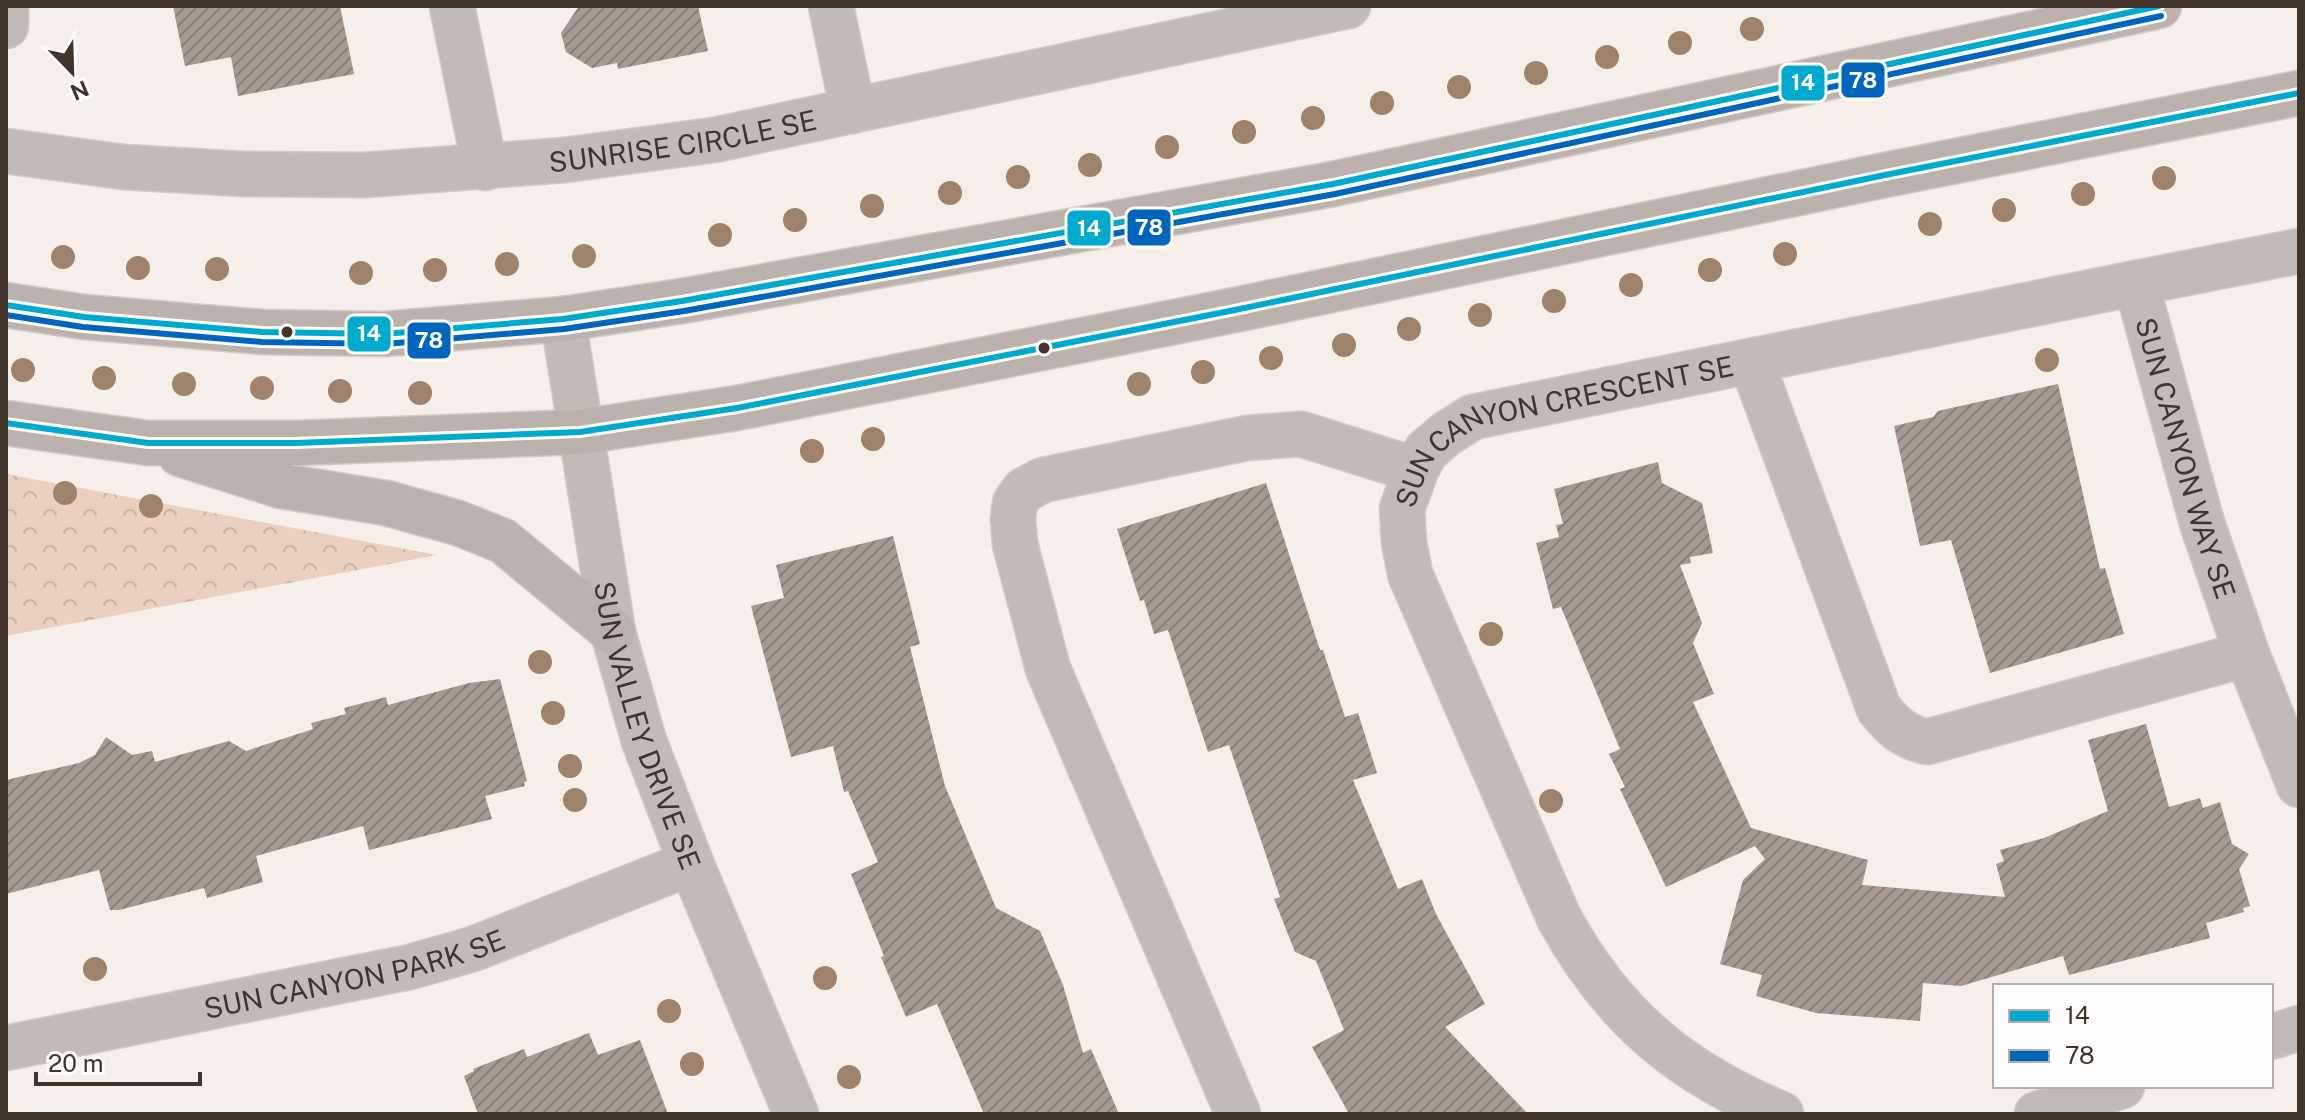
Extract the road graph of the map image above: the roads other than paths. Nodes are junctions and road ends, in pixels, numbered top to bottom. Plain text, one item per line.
1 (6, 6) edge
2 (452, 6) edge
3 (831, 6) edge
4 (1348, 6) edge
5 (2159, 6) edge
6 (1212, 20) edge
7 (6, 26) edge
8 (2299, 93) edge
9 (853, 111) junction
10 (6, 151) edge
11 (485, 168) junction
12 (2299, 251) edge
13 (2136, 283) junction
14 (6, 305) edge
15 (563, 319) junction
16 (1752, 363) junction
17 (6, 423) edge
18 (580, 432) junction
19 (148, 443) junction
20 (1416, 470) junction
21 (613, 632) junction
22 (2247, 654) junction
23 (2299, 785) edge
24 (691, 863) junction
25 (2299, 1028) edge
26 (2273, 1036) edge
27 (6, 1048) edge
28 (2116, 1088) edge
29 (1231, 1112) edge
30 (796, 1114) edge
31 (1781, 1114) edge
32 (2037, 1114) edge

1 - 7 street
2 - 11 street
3 - 9 street
4 - 6 street, SUNRISE CIRCLE SE
5 - 15 main road
6 - 9 street, SUNRISE CIRCLE SE
8 - 18 main road
9 - 11 street, SUNRISE CIRCLE SE
10 - 11 street, SUNRISE CIRCLE SE
12 - 13 street, SUN CANYON WAY SE
13 - 16 street, SUN CANYON CRESCENT SE
13 - 22 street, SUN CANYON WAY SE
14 - 15 main road
15 - 18 street, SUN VALLEY DRIVE SE
16 - 20 street, SUN CANYON CRESCENT SE
16 - 22 street
17 - 19 main road
18 - 19 main road
18 - 21 street, SUN VALLEY DRIVE SE
19 - 21 main road
20 - 29 street
20 - 31 street, SUN CANYON CRESCENT SE
21 - 24 street, SUN VALLEY DRIVE SE
22 - 23 street, SUN CANYON WAY SE
24 - 27 street, SUN CANYON PARK SE
24 - 30 street, SUN VALLEY DRIVE SE
25 - 26 street
28 - 32 street

